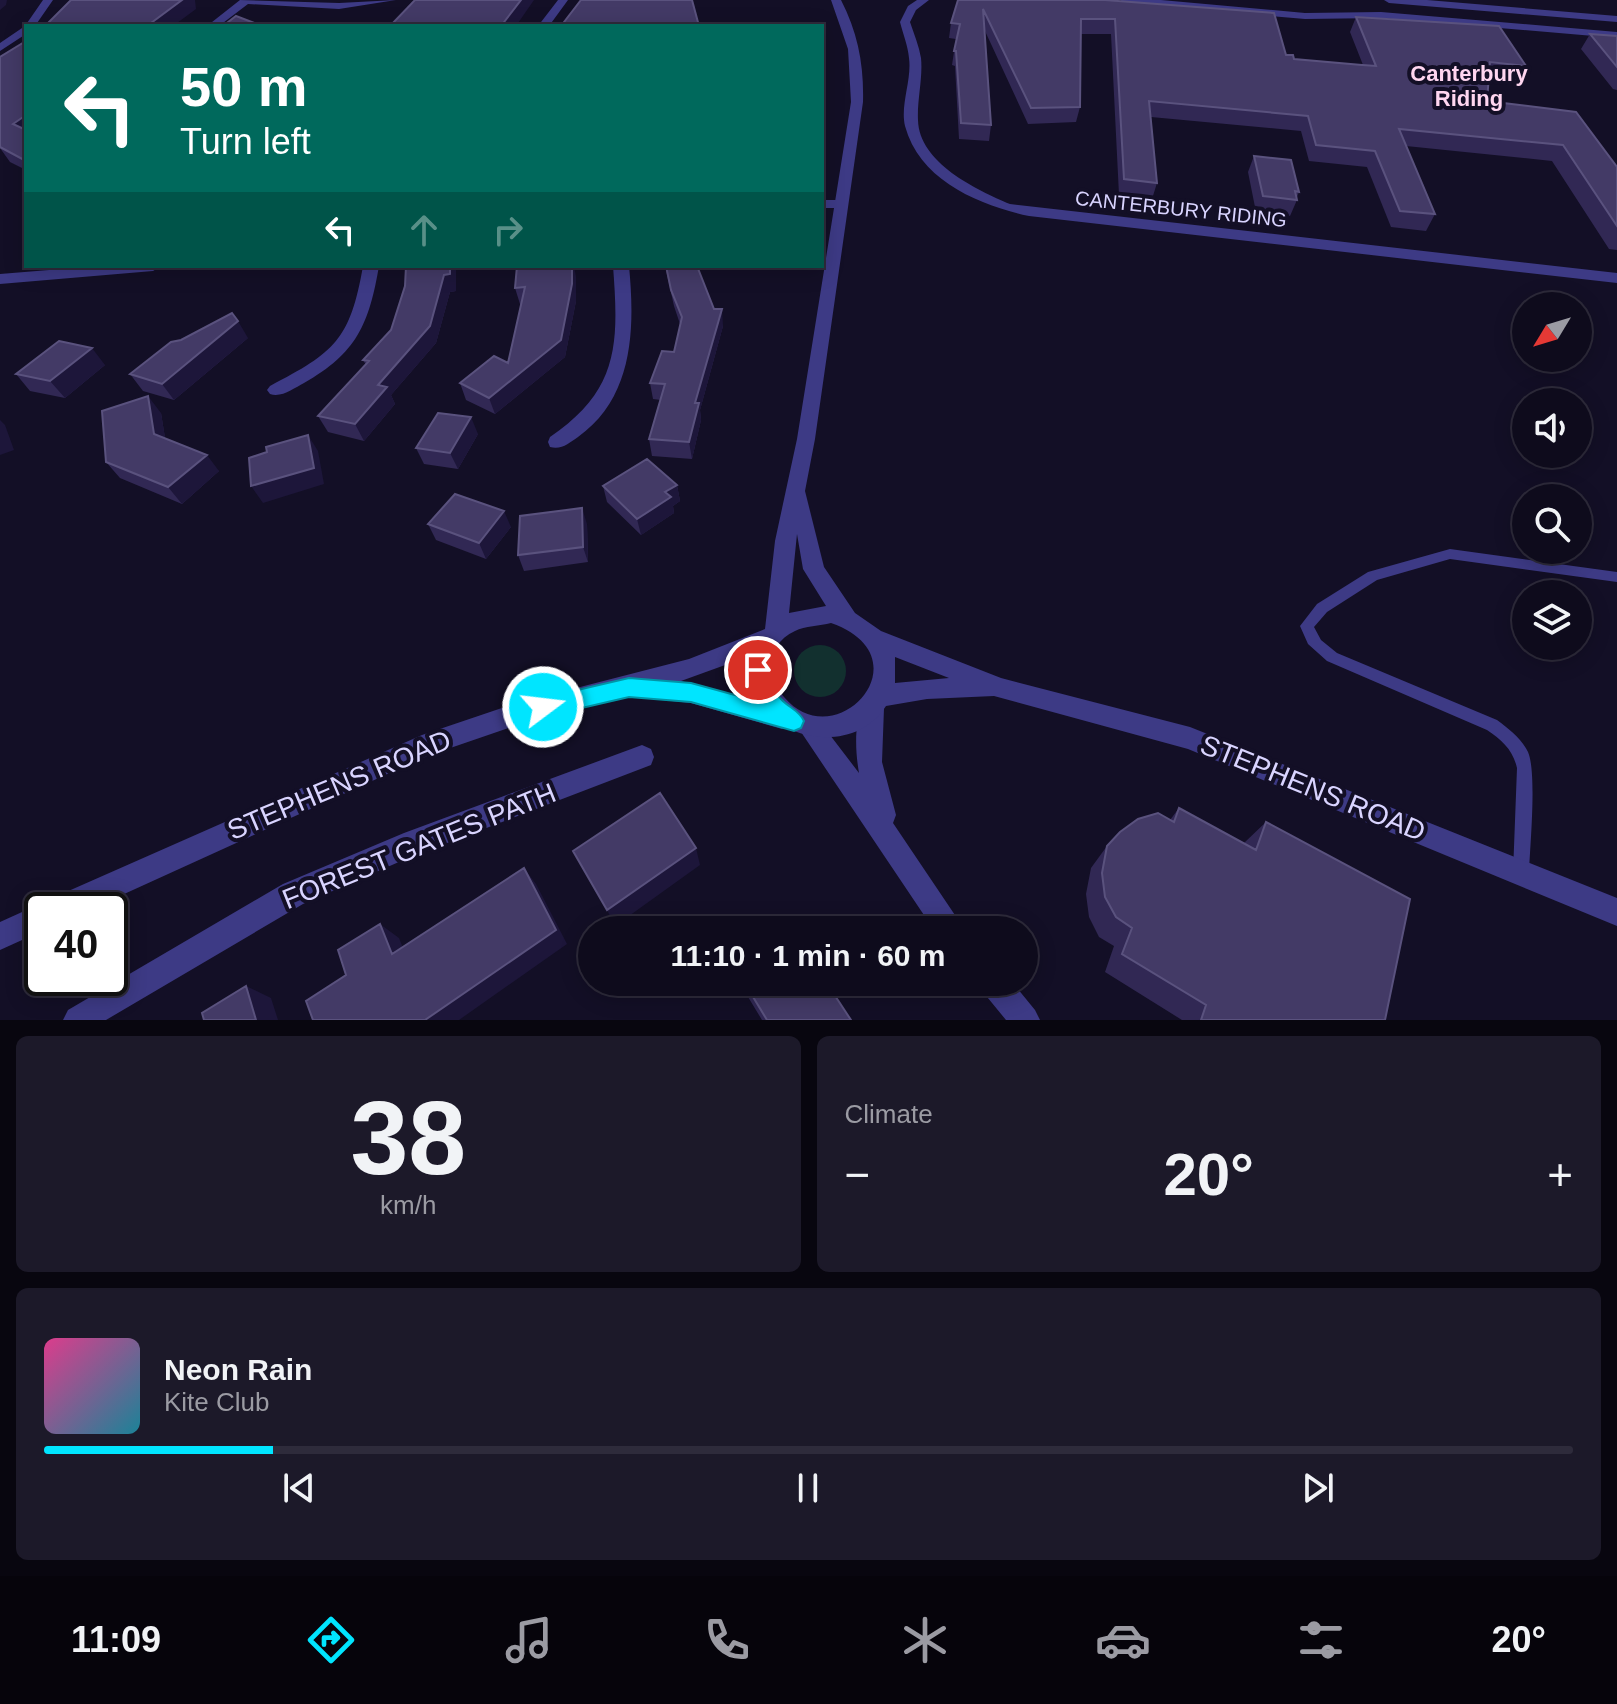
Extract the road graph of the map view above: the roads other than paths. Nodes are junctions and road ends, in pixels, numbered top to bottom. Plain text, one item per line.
1 (48, 0) edge
2 (391, 0) edge
3 (563, 0) edge
4 (836, 0) edge
5 (924, 0) edge
6 (1125, 0) edge
7 (1389, 0) edge
8 (246, 1) edge
9 (1265, 6) edge
10 (1617, 19) edge
11 (32, 24) edge
12 (215, 24) edge
13 (545, 24) edge
14 (24, 31) edge
15 (1617, 35) edge
16 (0, 48) edge
17 (824, 204) edge
18 (841, 204) junction
19 (129, 268) edge
20 (371, 268) edge
21 (621, 268) edge
22 (1617, 278) edge
23 (0, 279) edge
24 (276, 390) dead end
25 (557, 442) dead end
26 (797, 488) junction
27 (1617, 577) edge
28 (846, 618) junction
29 (772, 635) junction
30 (876, 639) junction
31 (629, 687) junction
32 (1000, 688) junction
33 (876, 702) junction
34 (801, 724) junction
35 (642, 757) dead end
36 (892, 842) junction
37 (1521, 873) junction
38 (98, 892) edge
39 (1617, 912) edge
40 (940, 916) edge
41 (24, 925) edge
42 (0, 936) edge
43 (1005, 996) edge
44 (78, 1020) edge
45 (1025, 1020) edge

1 - 11 street
2 - 8 street
3 - 13 street
4 - 18 street
5 - 22 street, CANTERBURY RIDING
6 - 9 street
7 - 10 street
8 - 12 street
9 - 15 street
14 - 16 street
17 - 18 street
18 - 26 street
19 - 23 street
20 - 24 street
21 - 25 street
26 - 28 street
26 - 29 street
27 - 37 lane
28 - 29 street
28 - 30 street
29 - 31 street, STEPHENS ROAD
29 - 34 street
30 - 32 street, STEPHENS ROAD
30 - 33 street
31 - 34 street, STEPHENS ROAD
31 - 38 street, STEPHENS ROAD
32 - 33 street, STEPHENS ROAD
32 - 37 street, STEPHENS ROAD
33 - 34 street
33 - 36 street
34 - 36 street
35 - 44 street, FOREST GATES PATH
36 - 40 street
37 - 39 street, STEPHENS ROAD
41 - 42 street
43 - 45 street

